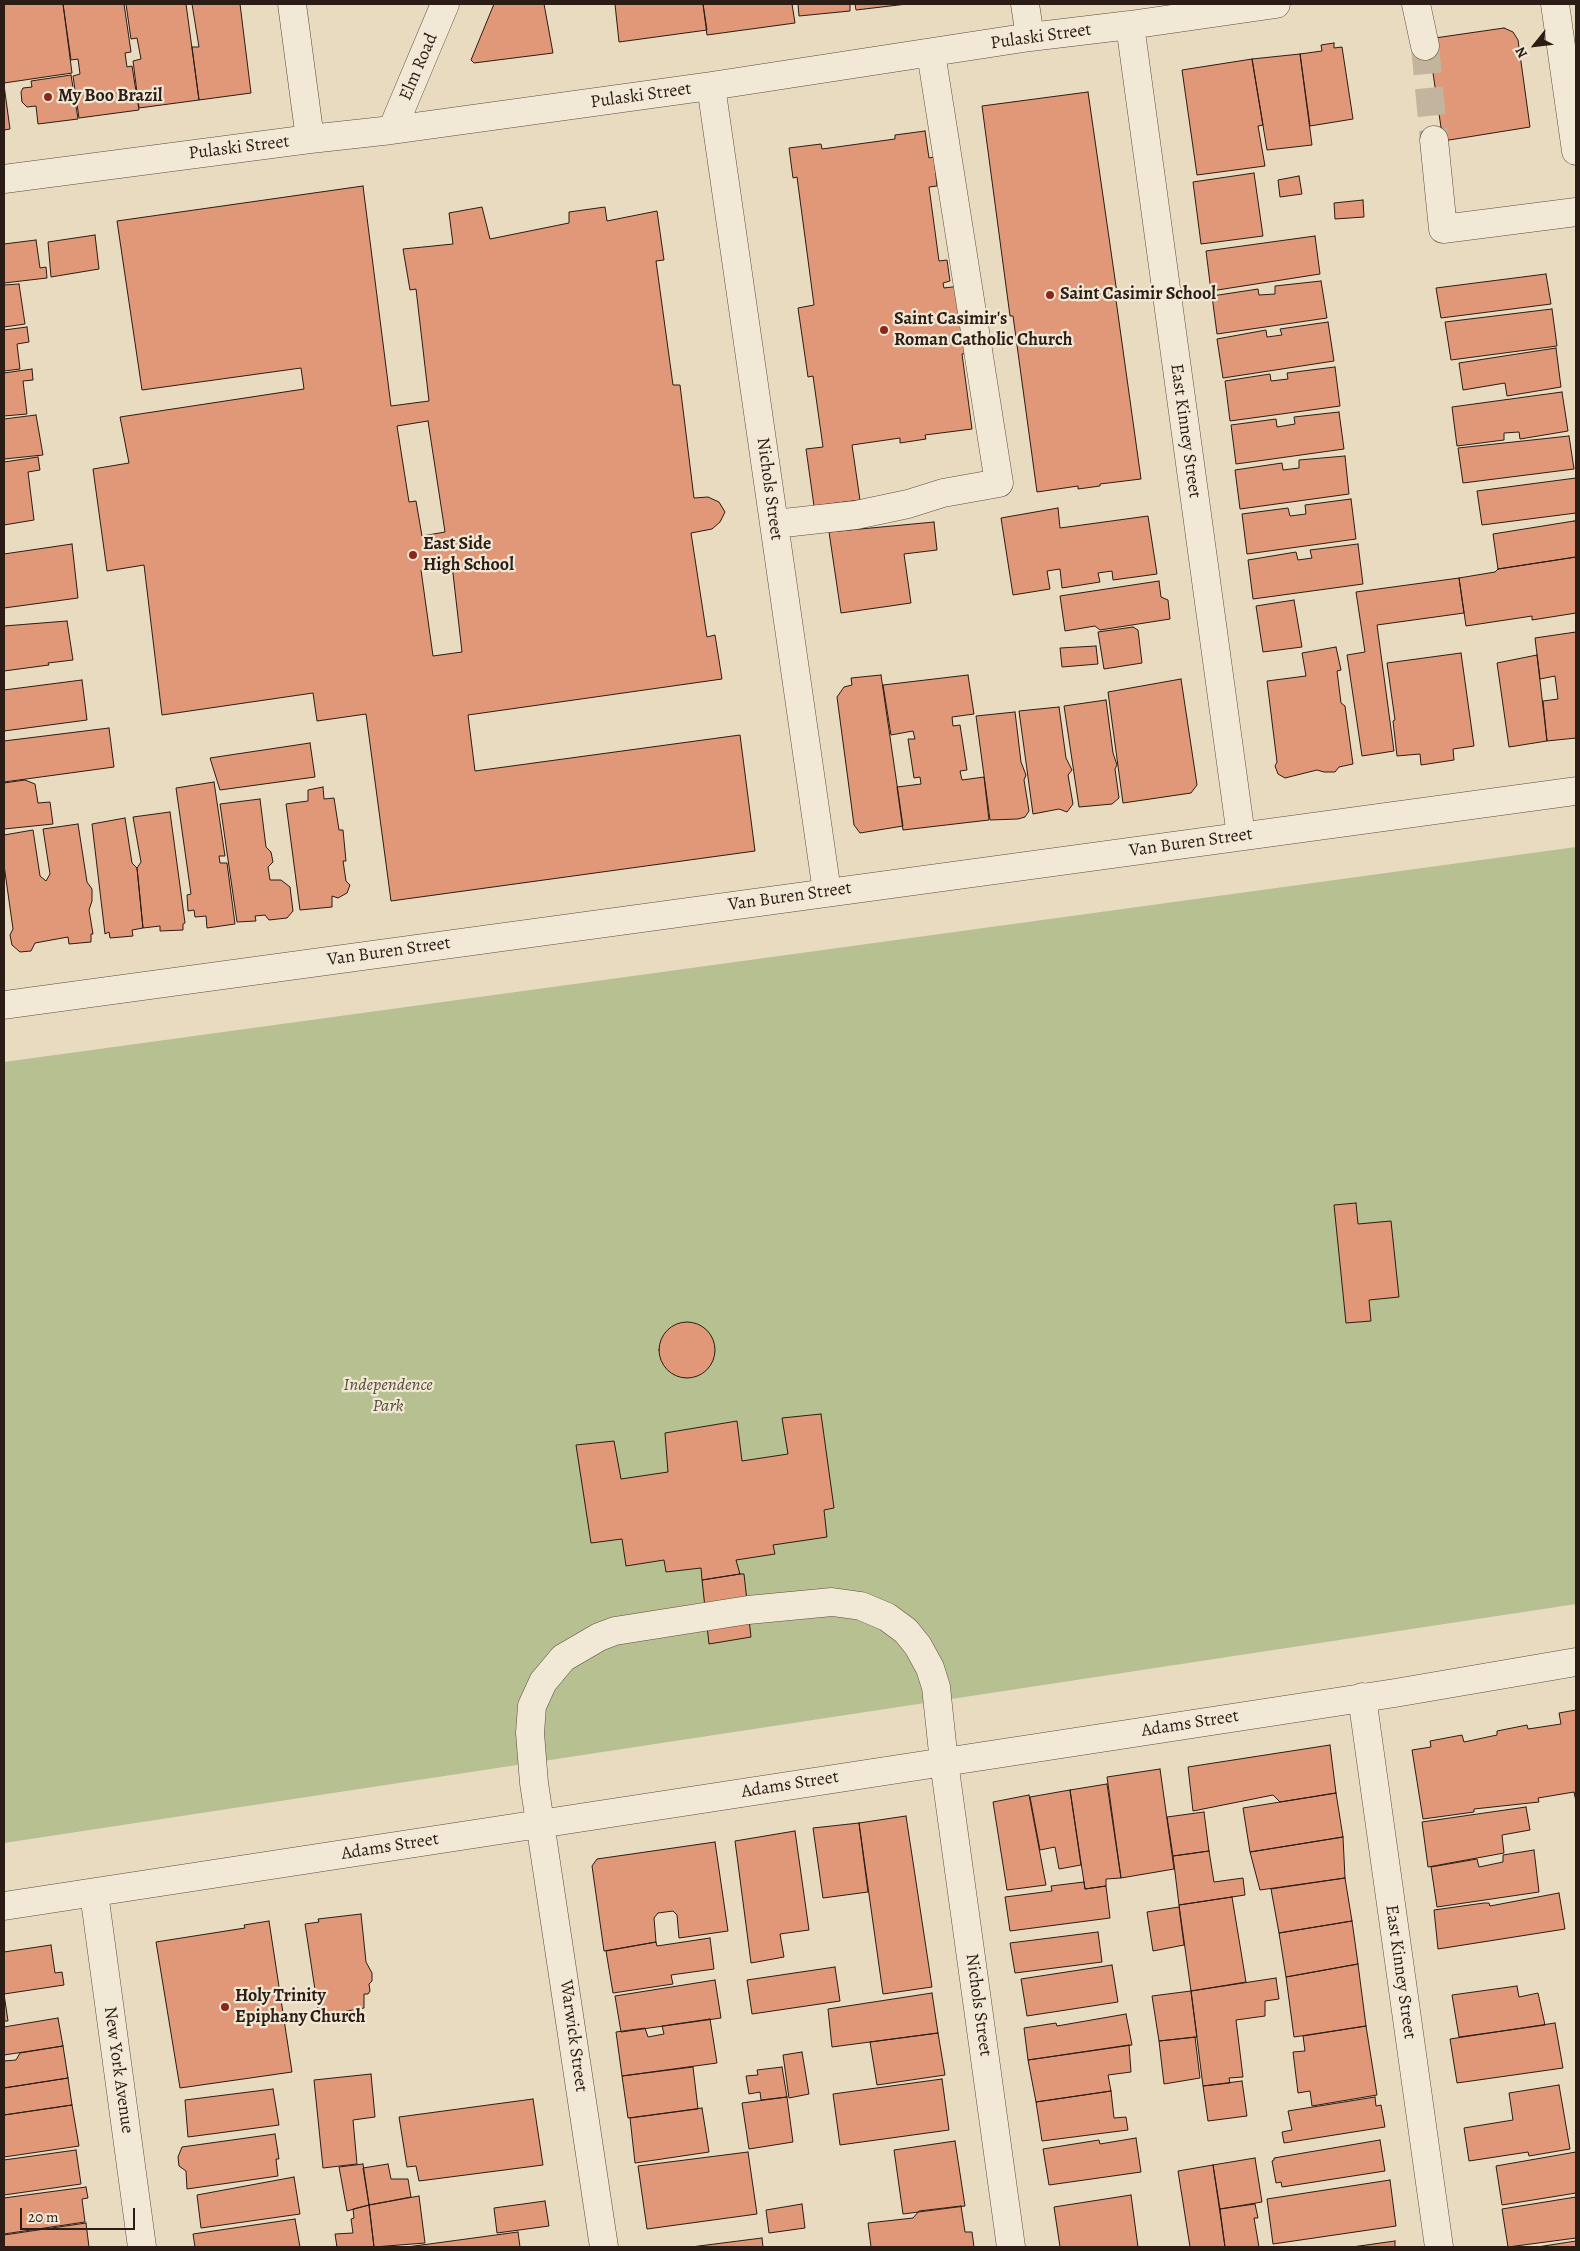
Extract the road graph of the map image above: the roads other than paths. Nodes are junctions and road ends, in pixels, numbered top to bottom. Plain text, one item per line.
1 (292, 4) edge
2 (445, 4) edge
3 (1025, 4) edge
4 (1276, 4) edge
5 (1416, 4) edge
6 (1555, 4) edge
7 (1130, 25) junction
8 (1030, 37) junction
9 (1425, 46) tunnel mouth
10 (931, 53) junction
11 (711, 86) junction
12 (392, 130) junction
13 (310, 139) junction
14 (1434, 140) tunnel mouth
15 (1576, 151) edge
16 (4, 179) edge
17 (1576, 212) edge
18 (774, 524) junction
19 (1576, 791) edge
20 (1241, 836) junction
21 (827, 892) junction
22 (4, 1005) edge
23 (1576, 1662) edge
24 (1362, 1697) junction
25 (944, 1762) junction
26 (541, 1824) junction
27 (94, 1893) junction
28 (4, 1906) edge
29 (142, 2247) edge
30 (604, 2247) edge
31 (1011, 2247) edge
32 (1439, 2247) edge

1 - 13 street
2 - 12 street, Elm Road
3 - 8 street
4 - 7 street, Pulaski Street
5 - 9 street
6 - 15 street
7 - 8 street, Pulaski Street
7 - 20 street, East Kinney Street
8 - 10 street, Pulaski Street
10 - 11 street, Pulaski Street
10 - 18 street
11 - 12 street, Pulaski Street
11 - 18 street, Nichols Street
12 - 13 street, Pulaski Street
13 - 16 street, Pulaski Street
14 - 17 street
18 - 21 street, Nichols Street
19 - 20 street, Van Buren Street
20 - 21 street, Van Buren Street
21 - 22 street, Van Buren Street
23 - 24 street, Adams Street
24 - 25 street, Adams Street
24 - 32 street, East Kinney Street
25 - 26 street, Adams Street
25 - 26 street, Nichols Street
25 - 31 street, Nichols Street
26 - 27 street, Adams Street
26 - 30 street, Warwick Street
27 - 28 street, Adams Street
27 - 29 street, New York Avenue

